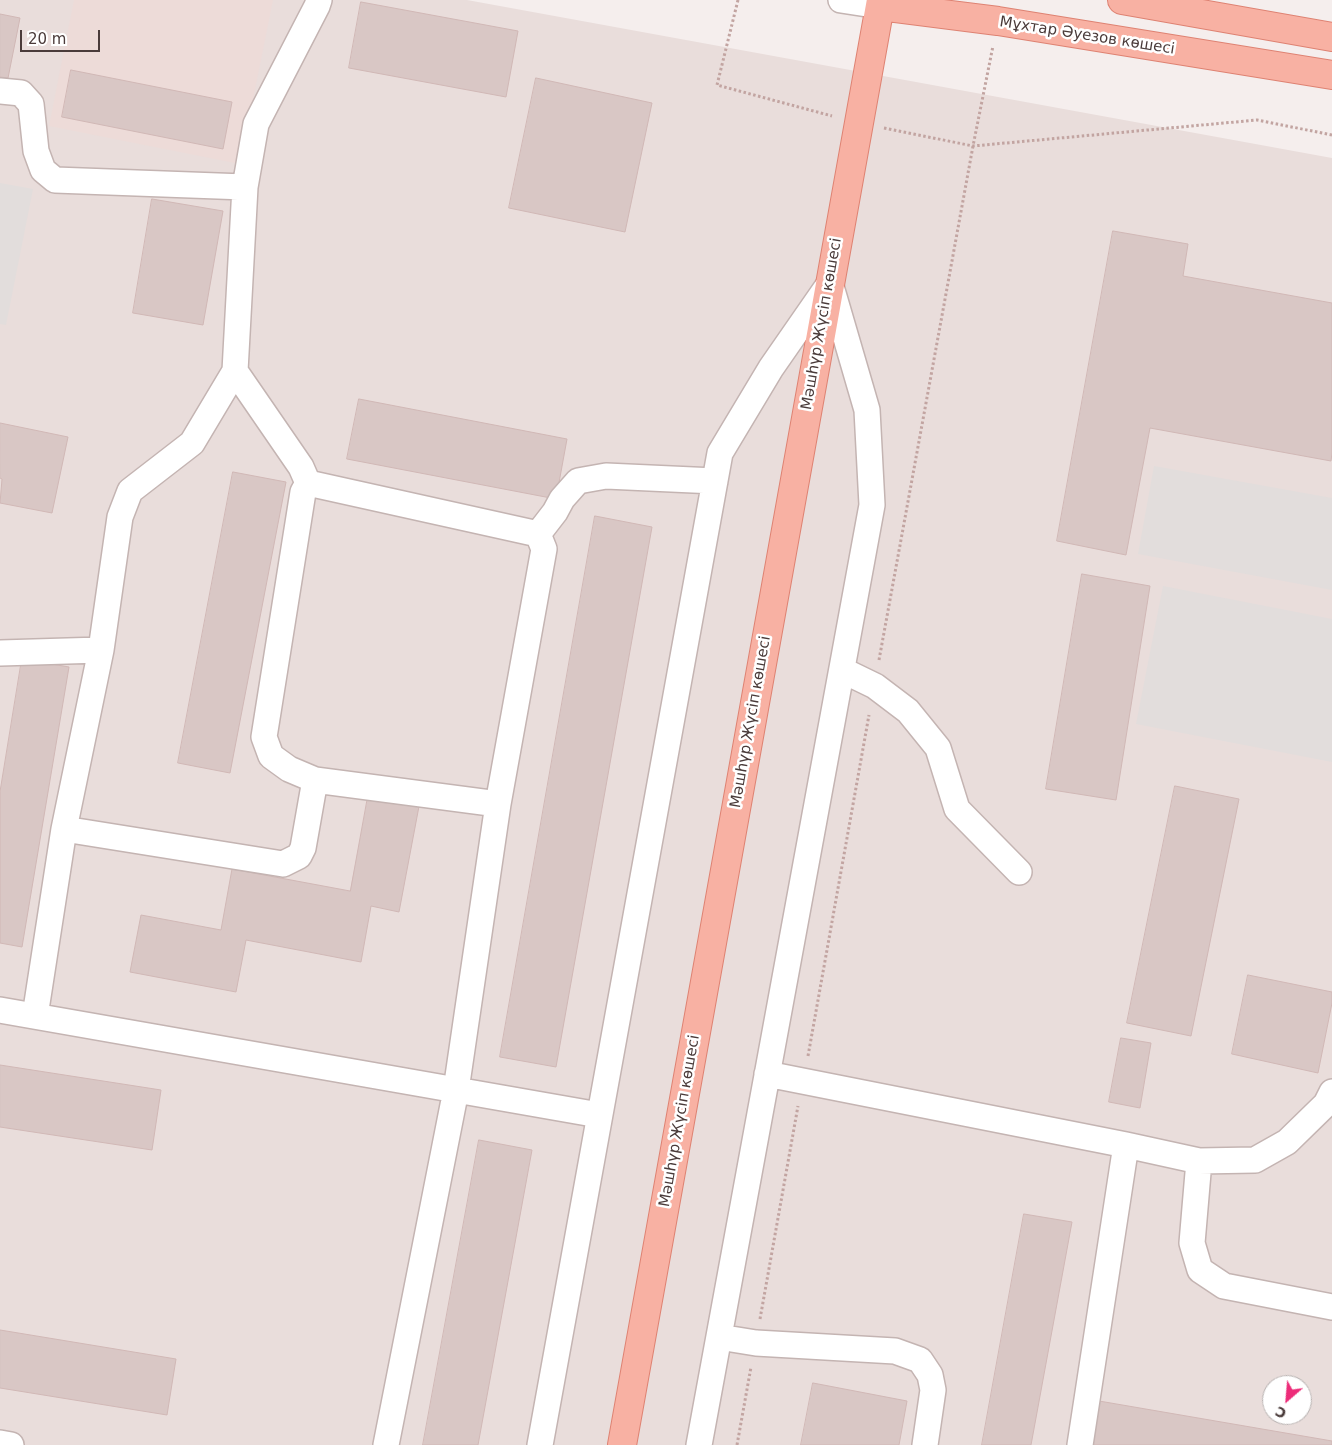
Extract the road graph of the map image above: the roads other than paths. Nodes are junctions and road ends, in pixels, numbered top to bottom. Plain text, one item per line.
1 (319, 0) edge
2 (841, 0) edge
3 (1122, 0) edge
4 (880, 3) edge
5 (1332, 37) edge
6 (1332, 74) edge
7 (0, 91) edge
8 (244, 187) junction
9 (830, 283) junction
10 (235, 372) junction
11 (714, 481) junction
12 (308, 484) junction
13 (538, 534) junction
14 (101, 650) junction
15 (0, 653) edge
16 (842, 670) junction
17 (315, 780) junction
18 (498, 804) junction
19 (64, 829) junction
20 (1019, 872) dead end
21 (0, 1010) edge
22 (35, 1016) junction
23 (767, 1074) junction
24 (456, 1090) junction
25 (1332, 1092) edge
26 (599, 1115) junction
27 (1126, 1144) junction
28 (1200, 1161) junction
29 (1332, 1307) edge
30 (719, 1336) junction
31 (0, 1443) edge
32 (11, 1445) edge
33 (386, 1445) edge
34 (540, 1445) edge
35 (622, 1445) edge
36 (699, 1445) edge
37 (925, 1445) edge
38 (1080, 1445) edge

1 - 8 street
2 - 4 street, Мұхтар Әуезов көшесі
3 - 5 main road
4 - 6 main road, Мұхтар Әуезов көшесі
4 - 9 main road, Мәшһүр Жүсіп көшесі
7 - 8 street
8 - 10 street
9 - 11 street
9 - 16 street
9 - 35 main road, Мәшһүр Жүсіп көшесі
10 - 12 street
10 - 14 street
11 - 13 street
11 - 26 street
12 - 13 street
12 - 17 street
13 - 18 street
14 - 15 street
14 - 19 street
16 - 20 street
16 - 23 street
17 - 18 street
17 - 19 street
18 - 24 street
19 - 22 street
21 - 22 street
22 - 24 street
23 - 27 street
23 - 30 street
24 - 26 street
24 - 33 street
25 - 28 street
26 - 34 street
27 - 28 street
27 - 38 street
28 - 29 street
30 - 36 street
30 - 37 street
31 - 32 street

